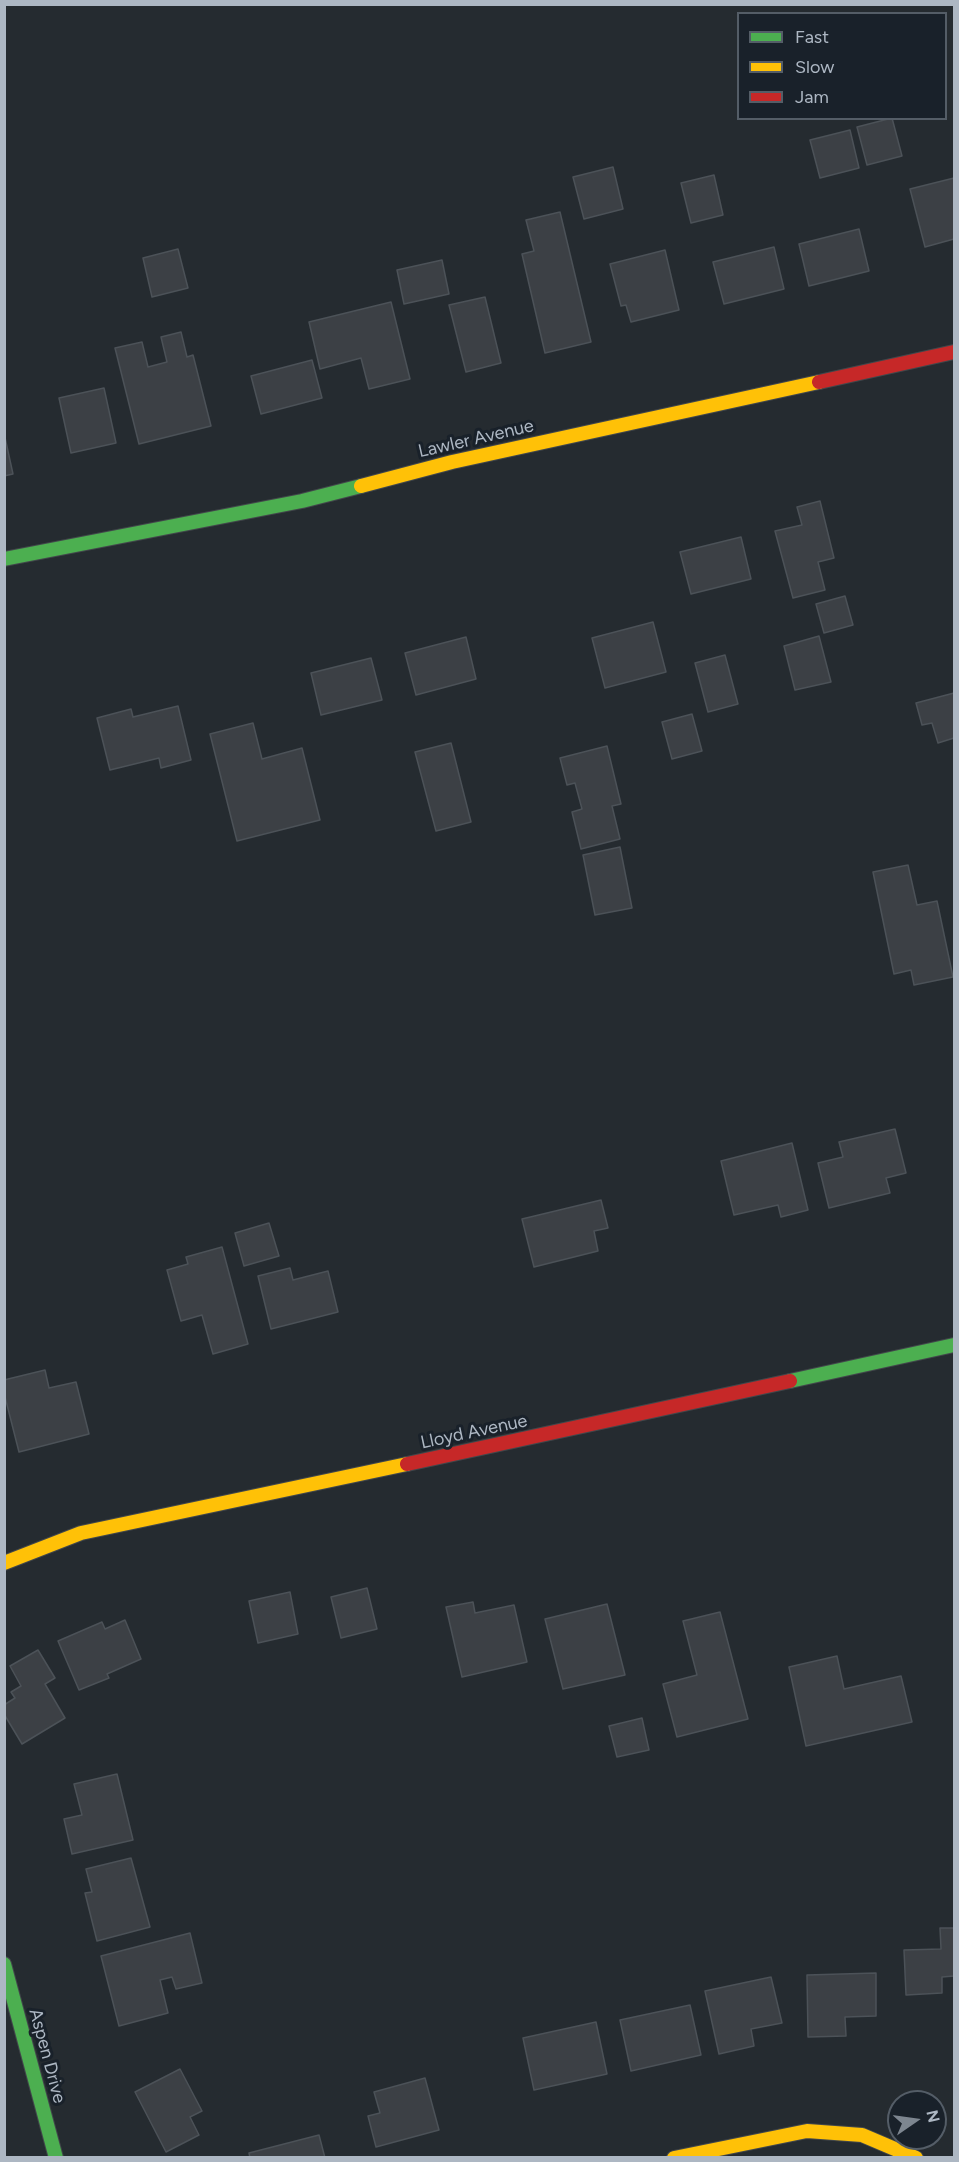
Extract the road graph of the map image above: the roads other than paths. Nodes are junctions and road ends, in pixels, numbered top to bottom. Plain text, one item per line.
1 (954, 352) edge
2 (4, 560) edge
3 (954, 1345) edge
4 (4, 1563) edge
5 (4, 1964) edge
6 (56, 2157) edge
7 (674, 2157) edge
8 (916, 2157) edge

1 - 2 street, Lawler Avenue
3 - 4 street, Lloyd Avenue
5 - 6 street, Aspen Drive
7 - 8 street

